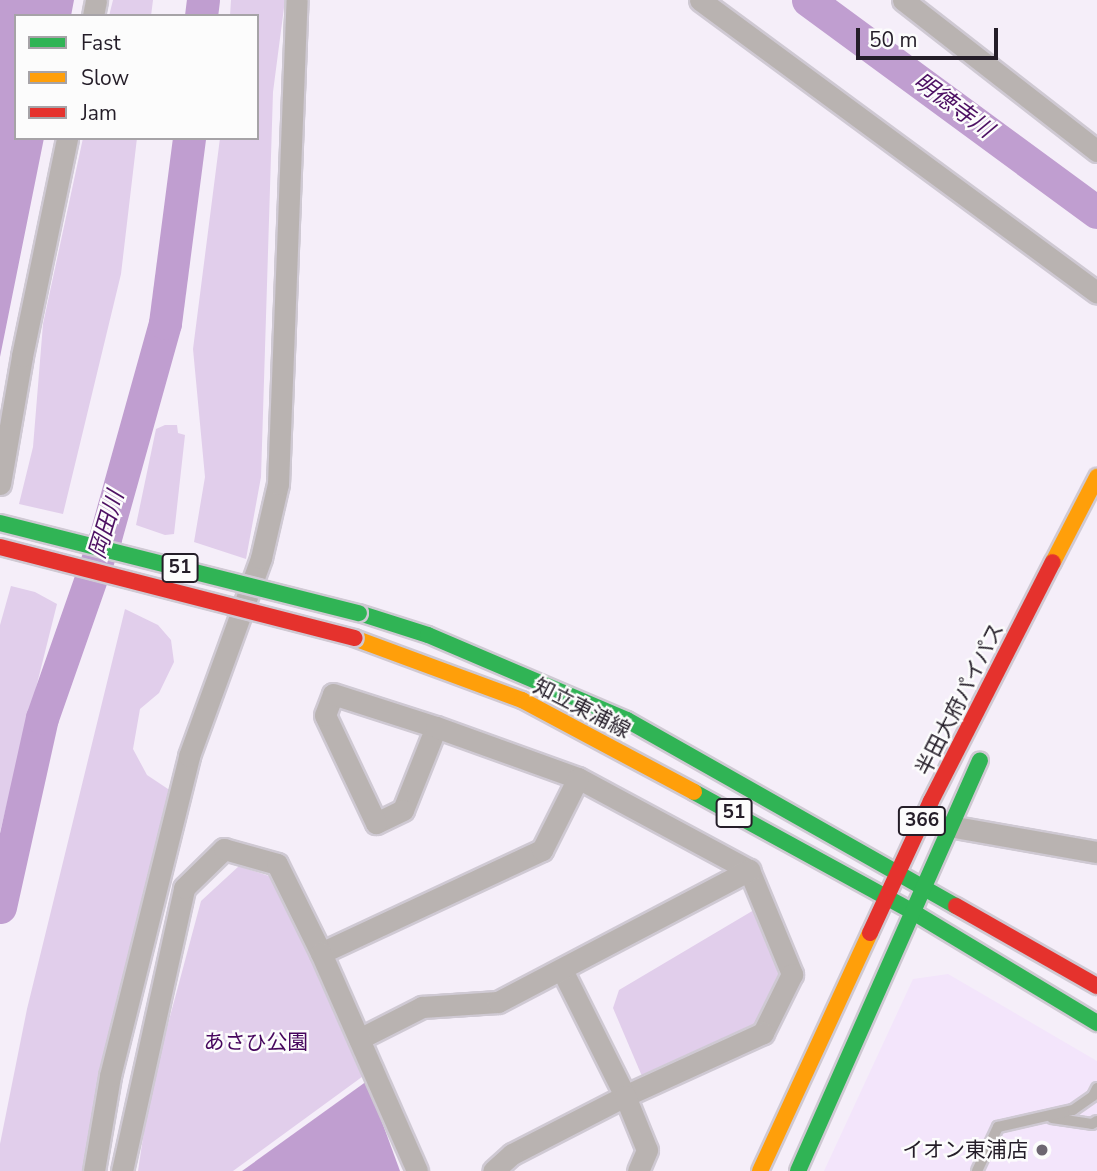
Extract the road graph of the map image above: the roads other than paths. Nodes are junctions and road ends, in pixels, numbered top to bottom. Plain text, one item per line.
1 (297, 0) edge
2 (700, 0) edge
3 (903, 0) edge
4 (67, 140) edge
5 (1097, 151) edge
6 (1097, 293) edge
7 (1097, 477) edge
8 (0, 484) edge
9 (1097, 512) edge
10 (0, 523) edge
11 (1085, 537) dead end
12 (0, 547) edge
13 (436, 727) junction
14 (989, 742) dead end
15 (578, 778) junction
16 (949, 826) junction
17 (1097, 852) edge
18 (750, 870) junction
19 (898, 872) junction
20 (924, 886) junction
21 (886, 898) junction
22 (913, 912) junction
23 (321, 953) junction
24 (562, 970) junction
25 (1097, 986) edge
26 (1097, 1023) edge
27 (359, 1040) junction
28 (1097, 1088) edge
29 (625, 1096) junction
30 (1048, 1118) junction
31 (1097, 1121) edge
32 (94, 1171) edge
33 (122, 1171) edge
34 (417, 1171) edge
35 (493, 1171) edge
36 (638, 1171) edge
37 (760, 1171) edge
38 (799, 1171) edge
39 (977, 1171) edge

1 - 32 street
2 - 6 street
3 - 5 street
4 - 8 street
7 - 19 main road, 半田大府パイパス / 366
9 - 11 main road
10 - 19 main road, 知立東浦線 / 51, bridge
12 - 21 main road, 知立東浦線 / 51, bridge
13 - 13 street
13 - 15 street
14 - 16 main road, 366
15 - 18 street
15 - 23 street
16 - 17 street
16 - 20 main road, 366
18 - 24 street
18 - 29 street
19 - 20 main road, 知立東浦線 / 51
19 - 21 main road, 半田大府パイパス / 366
20 - 22 main road, 366
20 - 25 main road, 知立東浦線 / 51
21 - 22 main road, 知立東浦線 / 51
21 - 37 main road, 半田大府パイパス / 366
22 - 26 main road, 知立東浦線 / 51
22 - 38 main road, 366
23 - 27 street
23 - 33 street
24 - 27 street
24 - 29 street
27 - 34 street
28 - 30 lane
29 - 35 street
29 - 36 street
30 - 31 lane
30 - 39 lane

